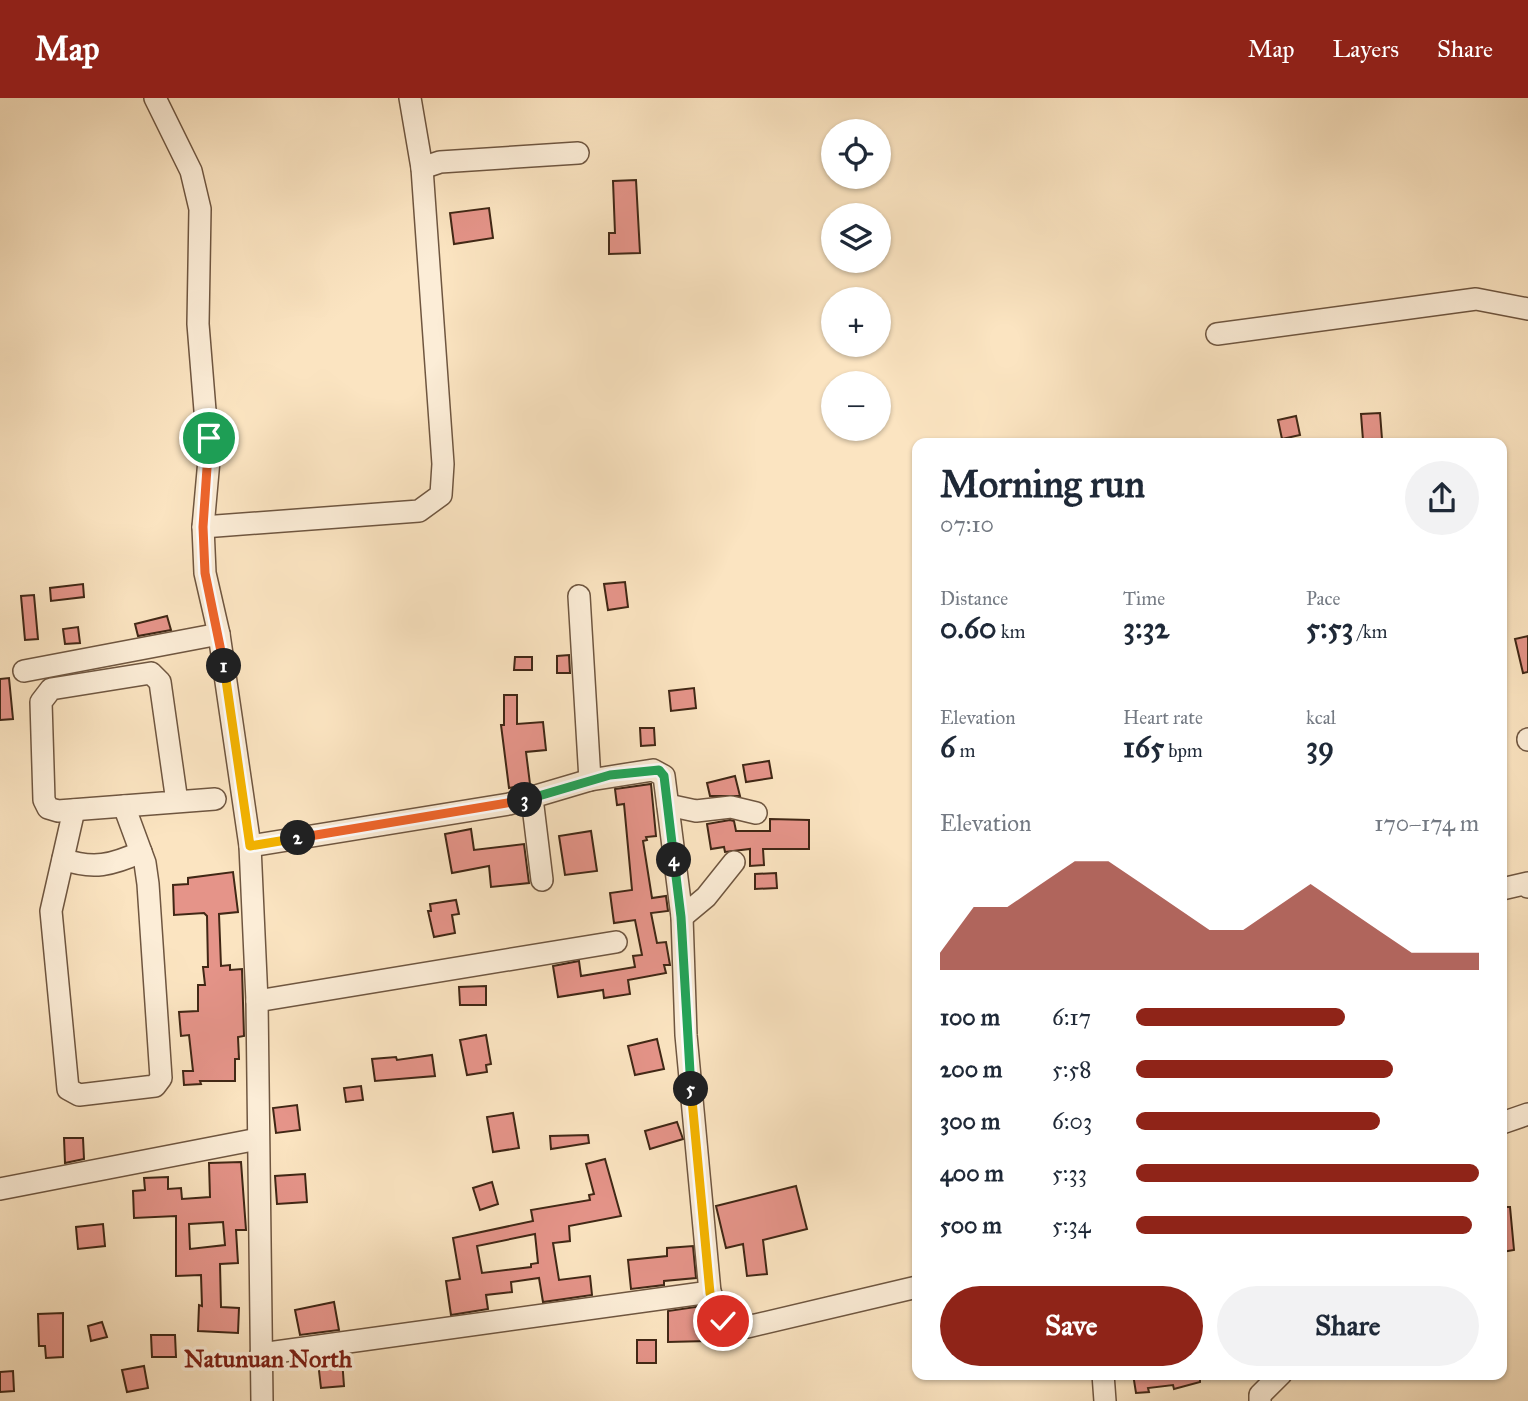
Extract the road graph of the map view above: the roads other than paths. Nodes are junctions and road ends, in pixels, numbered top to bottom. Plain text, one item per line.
1 (155, 98) edge
2 (410, 98) edge
3 (578, 153) dead end
4 (422, 168) junction
5 (1528, 310) edge
6 (1217, 334) dead end
7 (203, 527) junction
8 (579, 596) dead end
9 (219, 634) junction
10 (24, 671) dead end
11 (590, 780) junction
12 (229, 797) junction
13 (532, 798) junction
14 (177, 802) junction
15 (668, 805) junction
16 (124, 806) junction
17 (74, 810) junction
18 (756, 813) dead end
19 (250, 846) junction
20 (141, 852) junction
21 (63, 859) junction
22 (734, 862) dead end
23 (542, 880) dead end
24 (1528, 885) edge
25 (1507, 888) edge
26 (681, 917) junction
27 (616, 942) dead end
28 (257, 1001) junction
29 (1528, 1114) edge
30 (1507, 1121) edge
31 (258, 1139) junction
32 (0, 1189) edge
33 (912, 1288) edge
34 (710, 1293) junction
35 (261, 1354) junction
36 (1103, 1380) edge
37 (1275, 1380) edge
38 (262, 1401) edge
39 (1105, 1401) edge
40 (1260, 1401) edge

1 - 7 street
2 - 4 street
3 - 4 street
4 - 7 street
5 - 6 street
7 - 9 street
8 - 11 street
9 - 10 street
9 - 12 street
11 - 13 street
11 - 15 street
12 - 14 street
12 - 19 street
13 - 19 street
13 - 23 street
14 - 16 street
14 - 17 street
15 - 18 street
15 - 26 street
16 - 17 street
16 - 20 street
17 - 21 street
19 - 28 street
20 - 21 street
20 - 21 street
22 - 26 street
24 - 25 street
26 - 34 street
27 - 28 street
28 - 31 street
29 - 30 street
31 - 32 street
31 - 35 street
33 - 34 street
34 - 35 street
35 - 38 street
36 - 39 street
37 - 40 street

